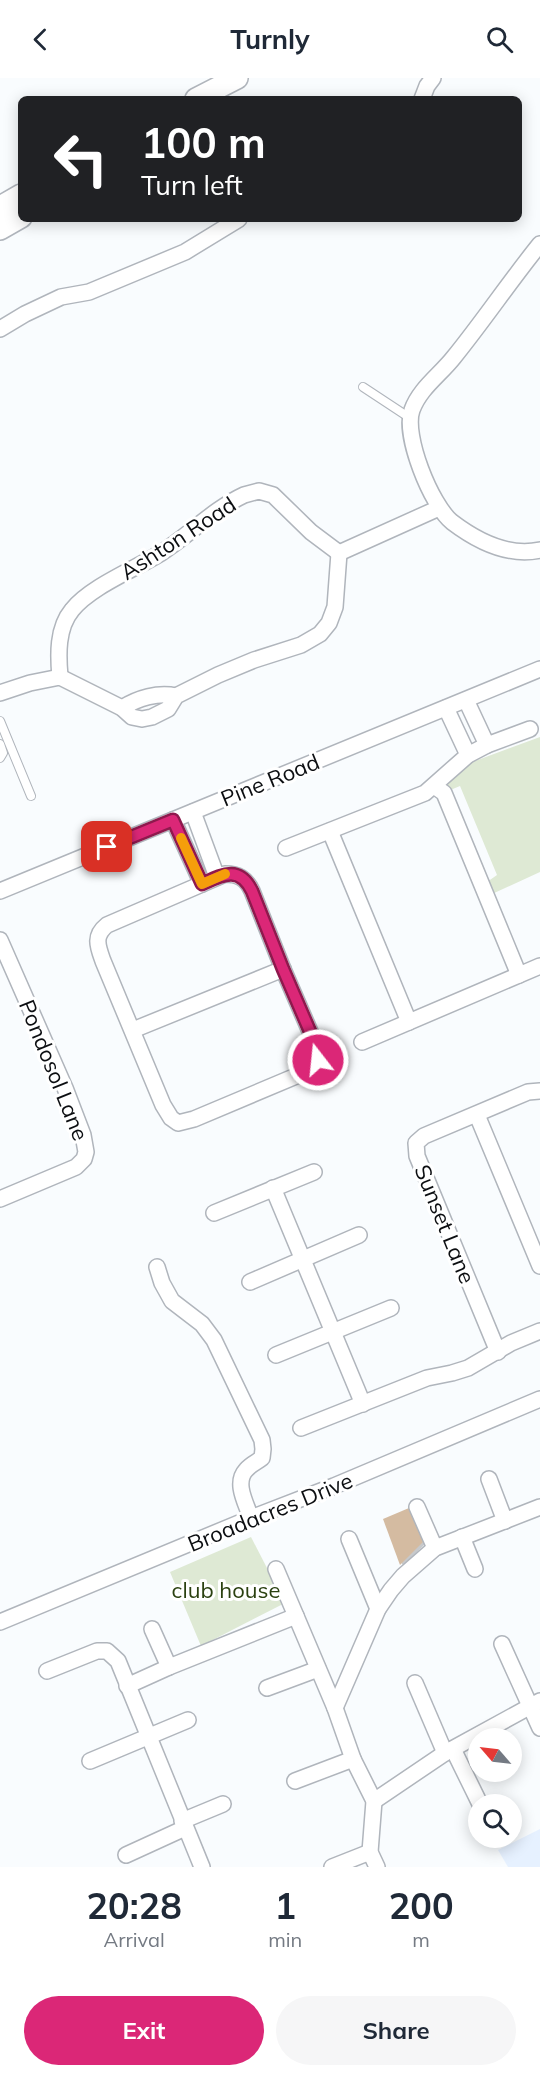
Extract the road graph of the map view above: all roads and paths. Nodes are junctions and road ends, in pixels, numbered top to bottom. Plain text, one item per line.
1 (237, 78) edge
2 (252, 78) edge
3 (433, 78) edge
4 (202, 96) edge
5 (225, 96) edge
6 (423, 96) edge
7 (18, 197) edge
8 (0, 207) edge
9 (18, 219) edge
10 (233, 222) edge
11 (0, 229) edge
12 (540, 244) edge
13 (0, 329) edge
14 (363, 387) dead end
15 (410, 418) junction
16 (439, 508) junction
17 (540, 550) edge
18 (339, 553) junction
19 (540, 669) edge
20 (60, 677) junction
21 (0, 693) edge
22 (466, 700) junction
23 (446, 708) junction
24 (0, 721) edge
25 (530, 729) dead end
26 (0, 744) edge
27 (487, 745) junction
28 (468, 755) junction
29 (0, 758) edge
30 (434, 786) junction
31 (31, 796) dead end
32 (193, 812) junction
33 (173, 820) junction
34 (330, 831) junction
35 (286, 848) dead end
36 (218, 877) junction
37 (202, 884) junction
38 (0, 891) edge
39 (0, 940) edge
40 (4, 962) edge
41 (540, 966) edge
42 (283, 969) junction
43 (519, 975) junction
44 (409, 1022) junction
45 (133, 1030) junction
46 (362, 1042) dead end
47 (540, 1091) edge
48 (477, 1115) junction
49 (314, 1172) dead end
50 (273, 1188) junction
51 (0, 1199) edge
52 (214, 1213) dead end
53 (360, 1235) dead end
54 (303, 1259) junction
55 (540, 1266) edge
56 (157, 1267) dead end
57 (250, 1282) dead end
58 (391, 1308) dead end
59 (333, 1331) junction
60 (540, 1331) edge
61 (498, 1352) junction
62 (276, 1355) dead end
63 (540, 1399) edge
64 (363, 1404) junction
65 (301, 1428) dead end
66 (489, 1479) dead end
67 (417, 1507) dead end
68 (540, 1507) edge
69 (251, 1518) junction
70 (505, 1521) junction
71 (462, 1537) junction
72 (350, 1539) dead end
73 (435, 1548) junction
74 (276, 1569) dead end
75 (475, 1569) dead end
76 (378, 1609) junction
77 (296, 1616) junction
78 (0, 1622) edge
79 (152, 1629) dead end
80 (502, 1644) dead end
81 (169, 1667) junction
82 (318, 1669) junction
83 (47, 1671) dead end
84 (415, 1683) dead end
85 (128, 1686) junction
86 (267, 1688) dead end
87 (535, 1704) edge
88 (335, 1708) junction
89 (188, 1720) dead end
90 (540, 1728) edge
91 (148, 1736) junction
92 (449, 1751) junction
93 (353, 1759) junction
94 (90, 1761) dead end
95 (295, 1782) dead end
96 (474, 1794) edge
97 (374, 1801) junction
98 (223, 1804) dead end
99 (184, 1824) junction
100 (370, 1852) junction
101 (126, 1855) dead end
102 (202, 1867) edge
103 (332, 1867) edge
104 (377, 1867) edge

1 - 4 street
2 - 5 street
3 - 6 street
7 - 8 street
9 - 11 street
10 - 13 street
12 - 15 street
14 - 15 lane
15 - 16 street
16 - 17 street
16 - 18 street
18 - 20 street
18 - 20 street, Ashton Road
19 - 22 street, Pine Road
20 - 21 street
22 - 23 street, Pine Road
22 - 27 street
23 - 28 street
23 - 32 street, Pine Road
24 - 31 lane
25 - 27 street
26 - 29 lane
27 - 28 street
28 - 30 street
30 - 34 street
30 - 43 street
32 - 33 street, Pine Road
32 - 36 street
33 - 37 street
33 - 38 street, Pine Road
34 - 35 street
34 - 44 street
36 - 37 street
36 - 42 street
37 - 45 street
39 - 40 street, Pondosol Lane
40 - 51 street, Pondosol Lane
41 - 43 street
42 - 45 street
42 - 45 street
43 - 44 street
44 - 46 street
47 - 48 street, Sunset Lane
48 - 55 street
48 - 61 street, Sunset Lane
49 - 50 street
50 - 52 street
50 - 54 street
53 - 54 street
54 - 57 street
54 - 59 street
56 - 69 street
58 - 59 street
59 - 62 street
59 - 64 street
60 - 61 street
61 - 64 street
63 - 69 street, Broadacres Drive
64 - 65 street
66 - 70 street
67 - 73 street
68 - 70 street
69 - 78 street, Broadacres Drive
70 - 71 street
71 - 73 street
71 - 75 street
72 - 76 street
73 - 76 street
74 - 77 street
76 - 88 street
77 - 81 street
77 - 82 street
79 - 81 street
80 - 87 street
81 - 85 street
82 - 86 street
82 - 88 street
83 - 85 street
84 - 92 street
85 - 91 street
87 - 90 street
87 - 92 street
88 - 93 street
89 - 91 street
91 - 94 street
91 - 99 street
92 - 96 street
92 - 97 street
93 - 95 street
93 - 97 street
97 - 100 street
98 - 99 street
99 - 101 street
99 - 102 street
100 - 103 street
100 - 104 street

